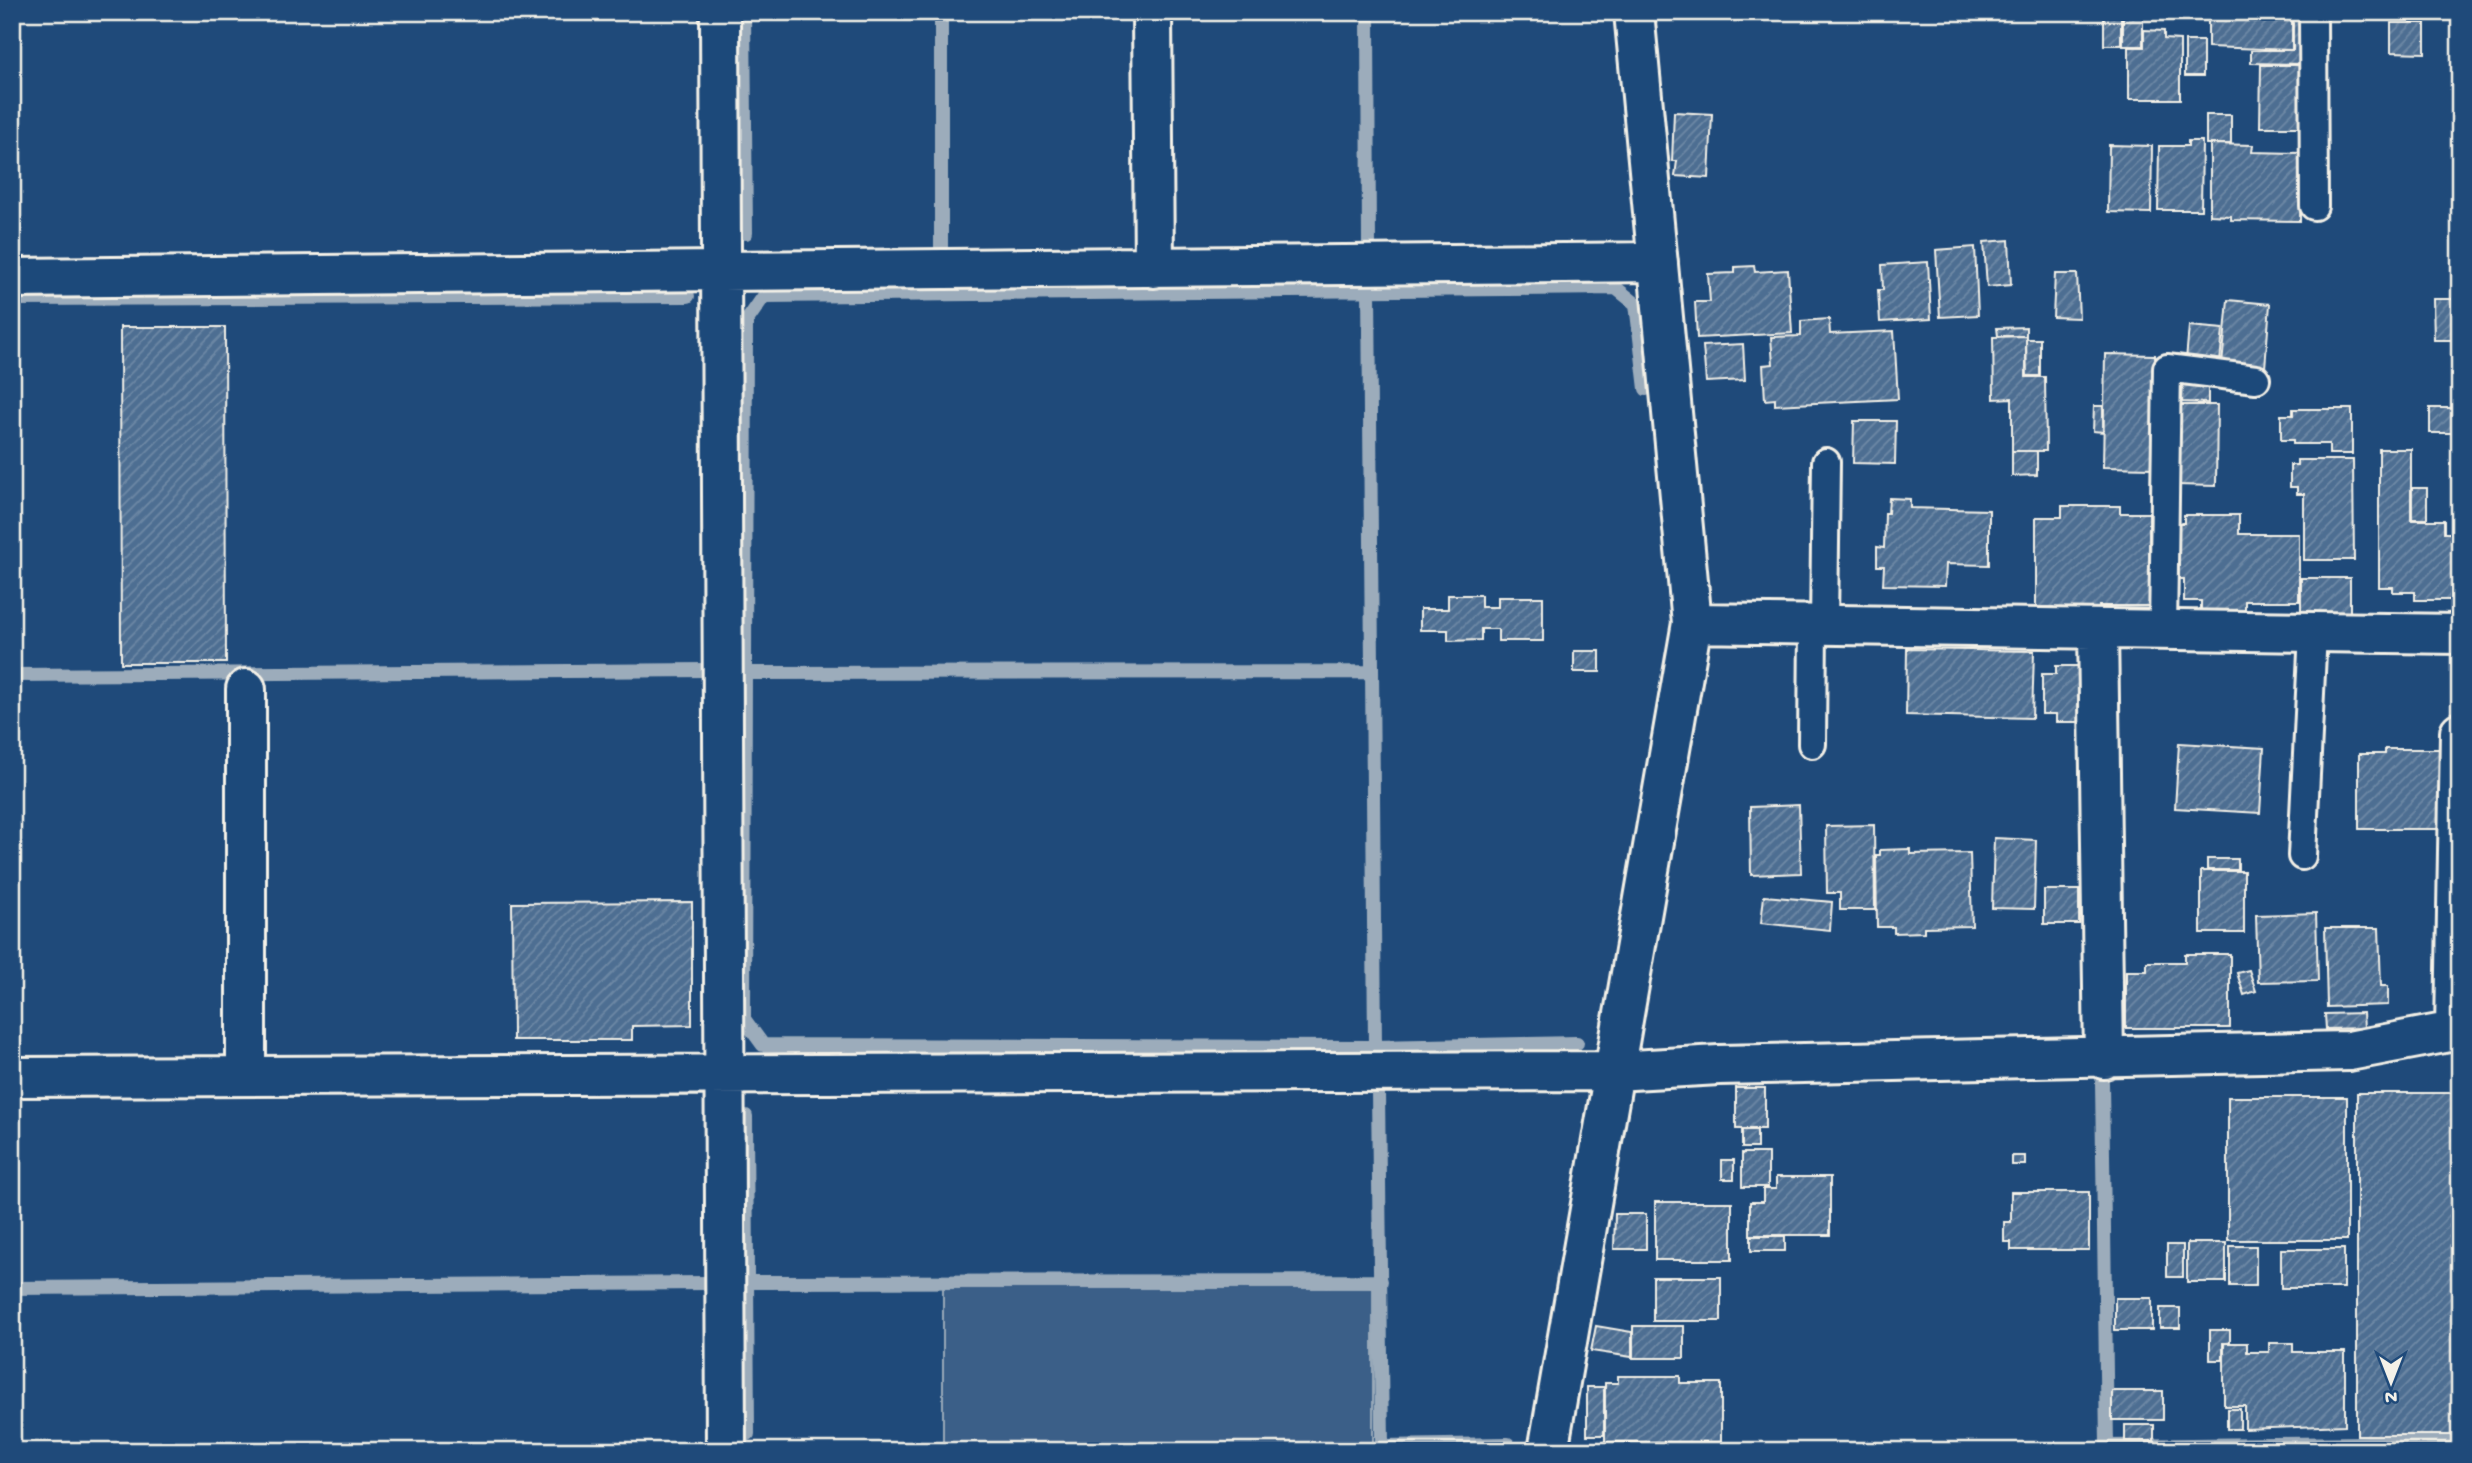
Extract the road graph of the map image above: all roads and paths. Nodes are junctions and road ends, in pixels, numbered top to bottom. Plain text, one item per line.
1 (720, 12) edge
2 (1152, 12) edge
3 (1634, 12) edge
4 (2313, 12) edge
5 (2314, 206) dead end
6 (1658, 262) junction
7 (1154, 268) junction
8 (723, 271) junction
9 (12, 278) edge
10 (2256, 379) dead end
11 (1826, 462) dead end
12 (1692, 623) junction
13 (1819, 625) junction
14 (2098, 629) junction
15 (2163, 629) junction
16 (2313, 632) junction
17 (2460, 634) edge
18 (246, 689) dead end
19 (2460, 732) edge
20 (1812, 744) dead end
21 (2302, 856) dead end
22 (2457, 1031) edge
23 (2104, 1059) junction
24 (1614, 1071) junction
25 (723, 1074) junction
26 (246, 1076) junction
27 (12, 1077) edge
28 (726, 1451) edge
29 (1548, 1451) edge

1 - 8 street
2 - 7 street
3 - 6 street
4 - 5 lane
6 - 7 street
6 - 12 street
7 - 8 street
8 - 9 street
8 - 25 street
10 - 15 lane
11 - 13 lane
12 - 13 street
12 - 24 street
13 - 14 street
13 - 20 lane
14 - 15 street
14 - 23 street
15 - 16 street
16 - 17 street
16 - 21 lane
18 - 26 street
19 - 22 street
22 - 23 street
23 - 24 street
24 - 25 street
24 - 29 street
25 - 26 street
25 - 28 street
26 - 27 street

